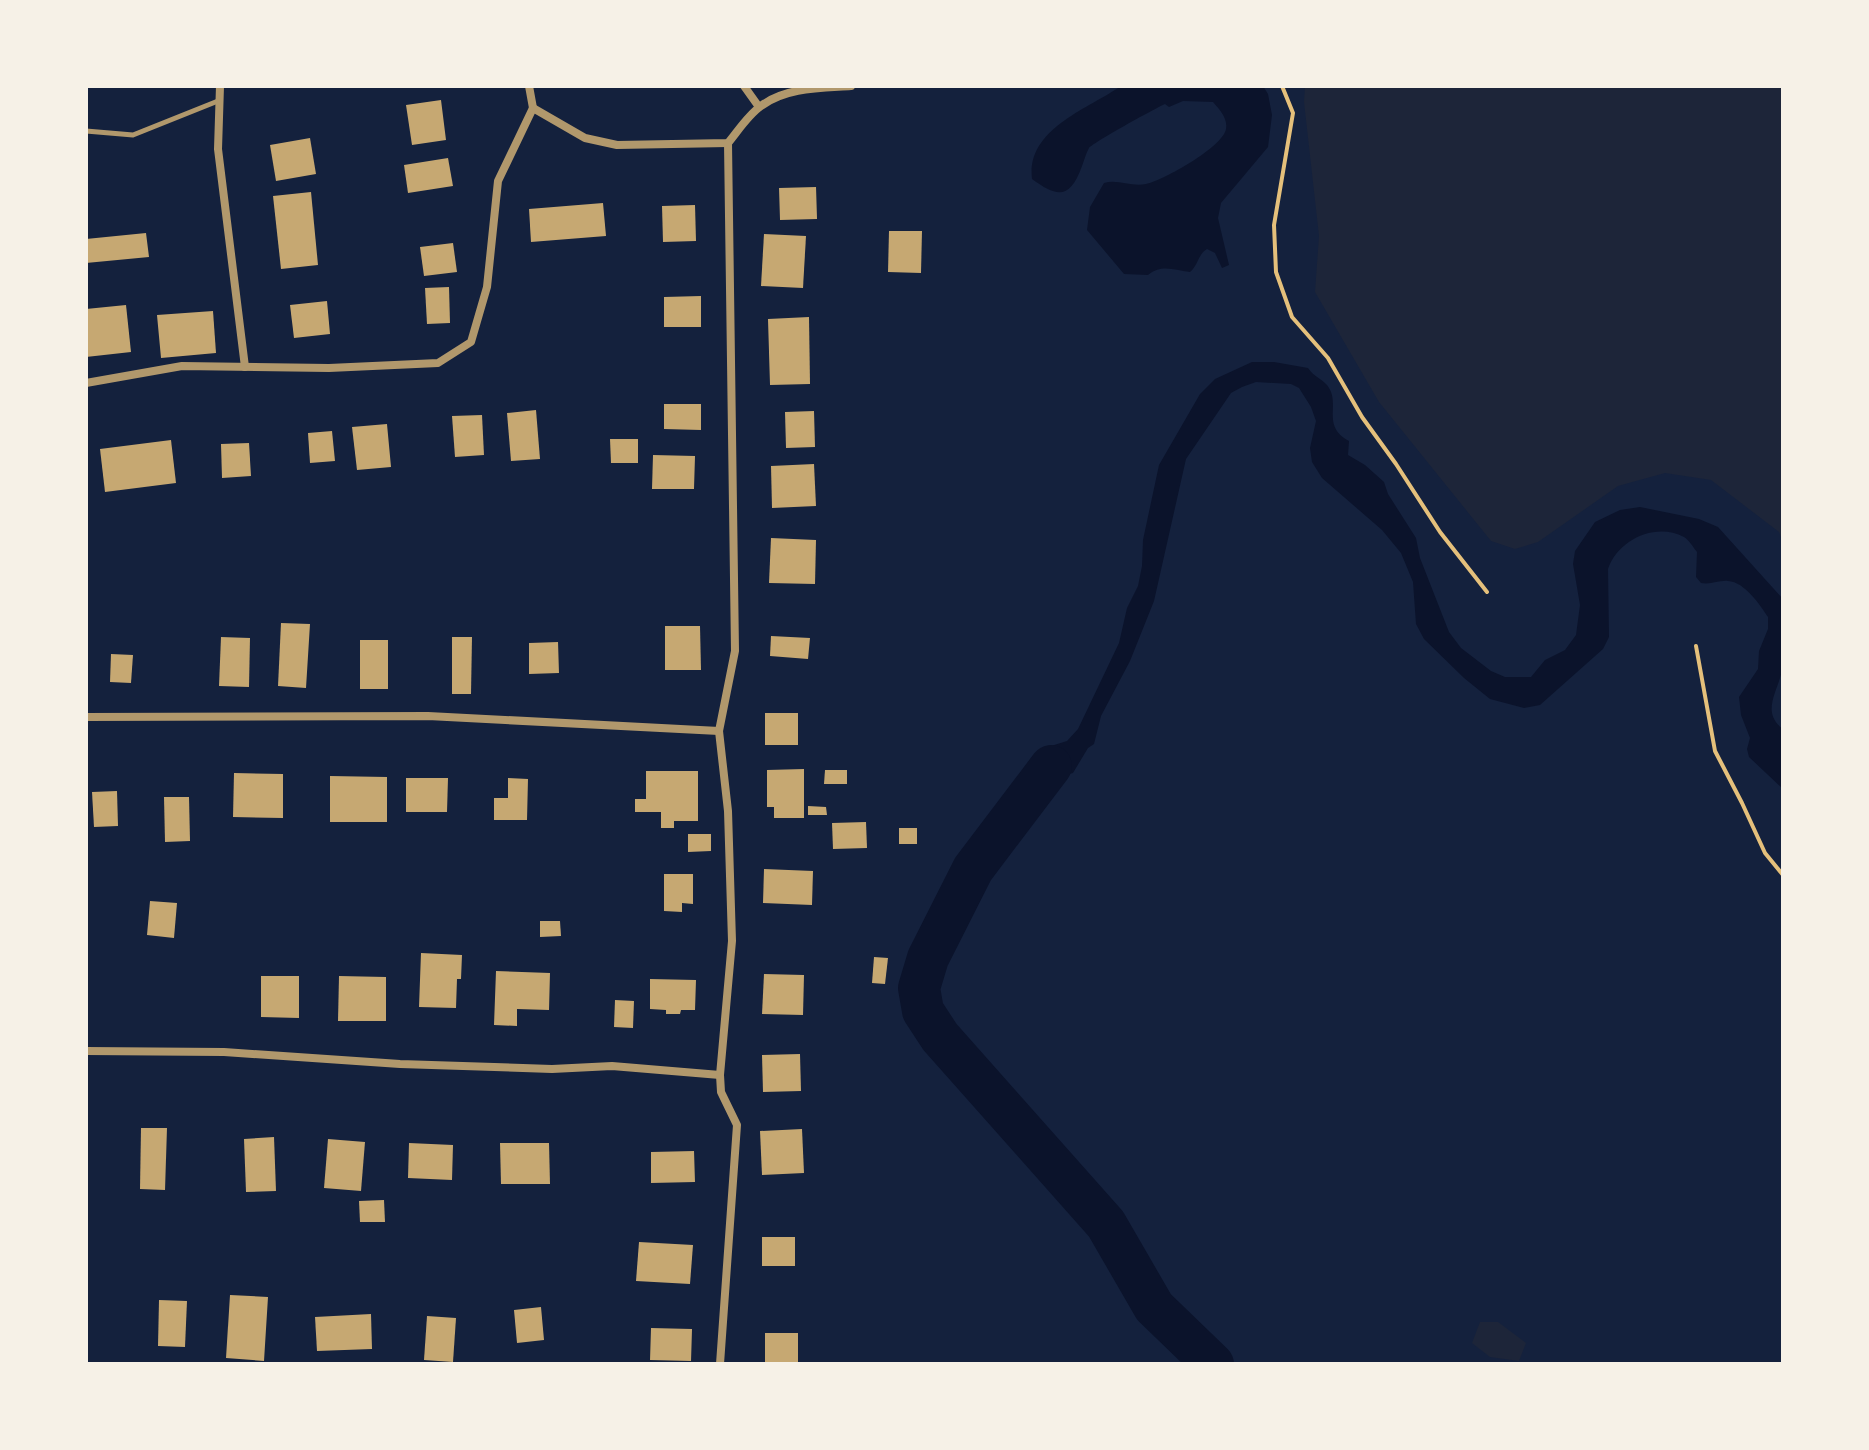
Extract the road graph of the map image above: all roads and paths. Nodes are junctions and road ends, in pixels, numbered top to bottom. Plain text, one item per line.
1 (220, 86) edge
2 (529, 86) edge
3 (744, 86) edge
4 (851, 86) edge
5 (1282, 86) edge
6 (220, 100) junction
7 (759, 107) junction
8 (533, 108) junction
9 (86, 131) edge
10 (728, 143) junction
11 (245, 367) junction
12 (86, 383) edge
13 (1487, 592) dead end
14 (1696, 646) dead end
15 (86, 717) edge
16 (719, 731) junction
17 (1783, 875) edge
18 (86, 1051) edge
19 (720, 1075) junction
20 (720, 1364) edge

1 - 6 street
2 - 8 street
3 - 7 street
4 - 7 street
5 - 13 path
6 - 9 lane
6 - 11 street
7 - 10 street
8 - 10 street
8 - 11 street
10 - 16 street
11 - 12 street
14 - 17 path
15 - 16 street
16 - 19 street
18 - 19 street
19 - 20 street

